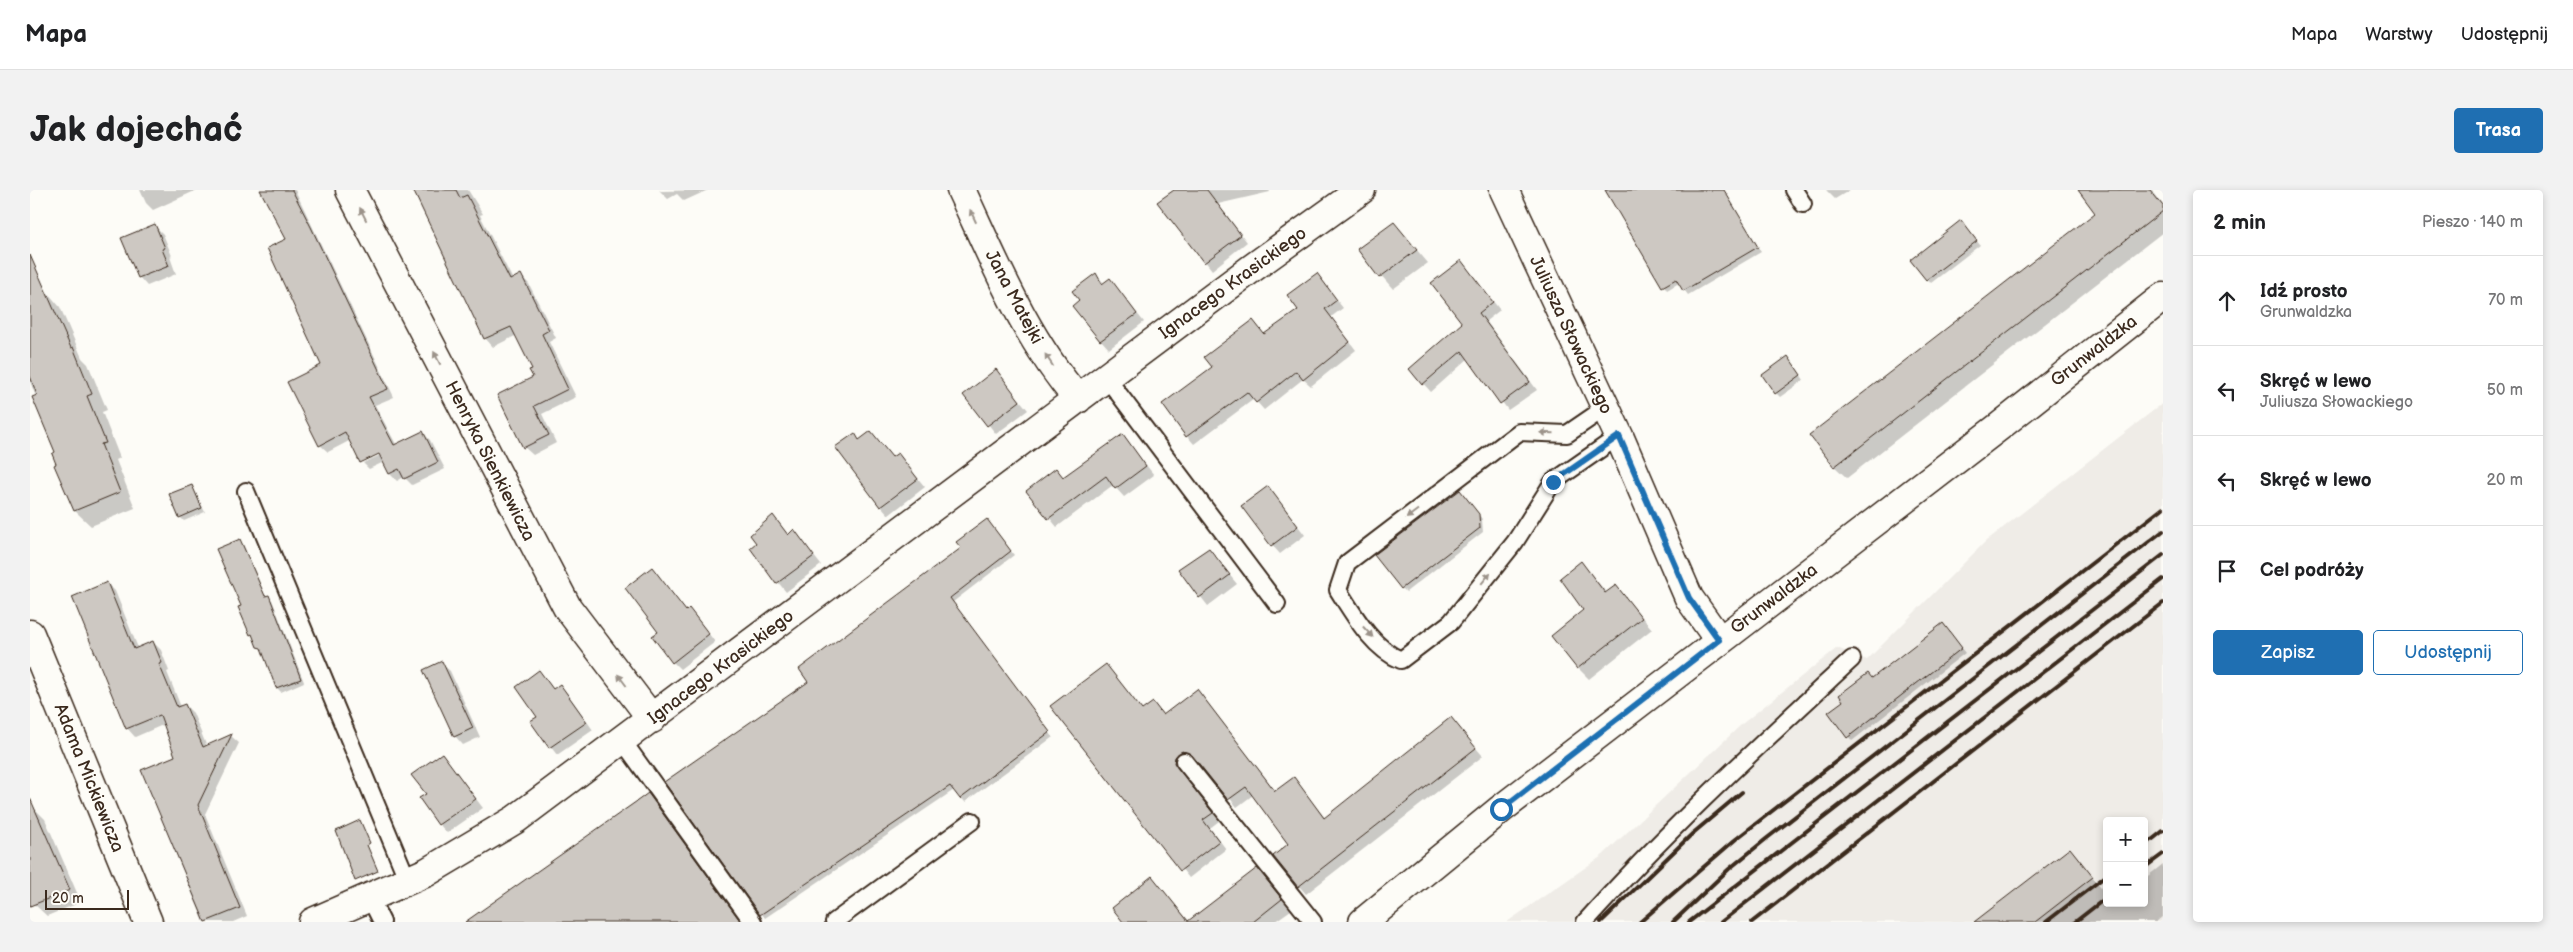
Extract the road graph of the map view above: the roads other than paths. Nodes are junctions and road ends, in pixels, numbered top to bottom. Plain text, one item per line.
1 (350, 190) edge
2 (961, 190) edge
3 (1361, 190) edge
4 (1504, 190) edge
5 (1794, 190) edge
6 (1803, 204) dead end
7 (2163, 297) edge
8 (1106, 377) junction
9 (1078, 399) junction
10 (1605, 408) junction
11 (1619, 436) junction
12 (246, 491) dead end
13 (1277, 604) dead end
14 (30, 634) edge
15 (1719, 640) junction
16 (1852, 659) dead end
17 (652, 719) junction
18 (622, 740) junction
19 (1184, 761) dead end
20 (972, 821) dead end
21 (408, 881) junction
22 (370, 898) junction
23 (148, 922) edge
24 (313, 922) edge
25 (382, 922) edge
26 (753, 922) edge
27 (834, 922) edge
28 (1314, 922) edge
29 (1363, 922) edge
30 (1586, 922) edge

17 -> 1 street, Henryka Sienkiewicza
9 -> 2 street, Jana Matejki
3 - 8 street, Ignacego Krasickiego
4 - 10 street, Juliusza Słowackiego
5 - 6 lane
7 - 15 street, Grunwaldzka
8 - 9 street, Ignacego Krasickiego
8 - 13 lane
9 - 17 street, Ignacego Krasickiego
10 - 11 street, Juliusza Słowackiego
10 -> 11 lane
11 - 15 street, Juliusza Słowackiego
12 - 21 lane
14 - 23 street, Adama Mickiewicza
15 - 29 street, Grunwaldzka
16 - 30 lane
17 - 18 street, Ignacego Krasickiego
18 - 21 street, Ignacego Krasickiego
18 - 26 lane
19 - 28 lane
20 - 27 lane
21 - 22 street, Ignacego Krasickiego
22 - 24 street, Ignacego Krasickiego
22 - 25 lane

